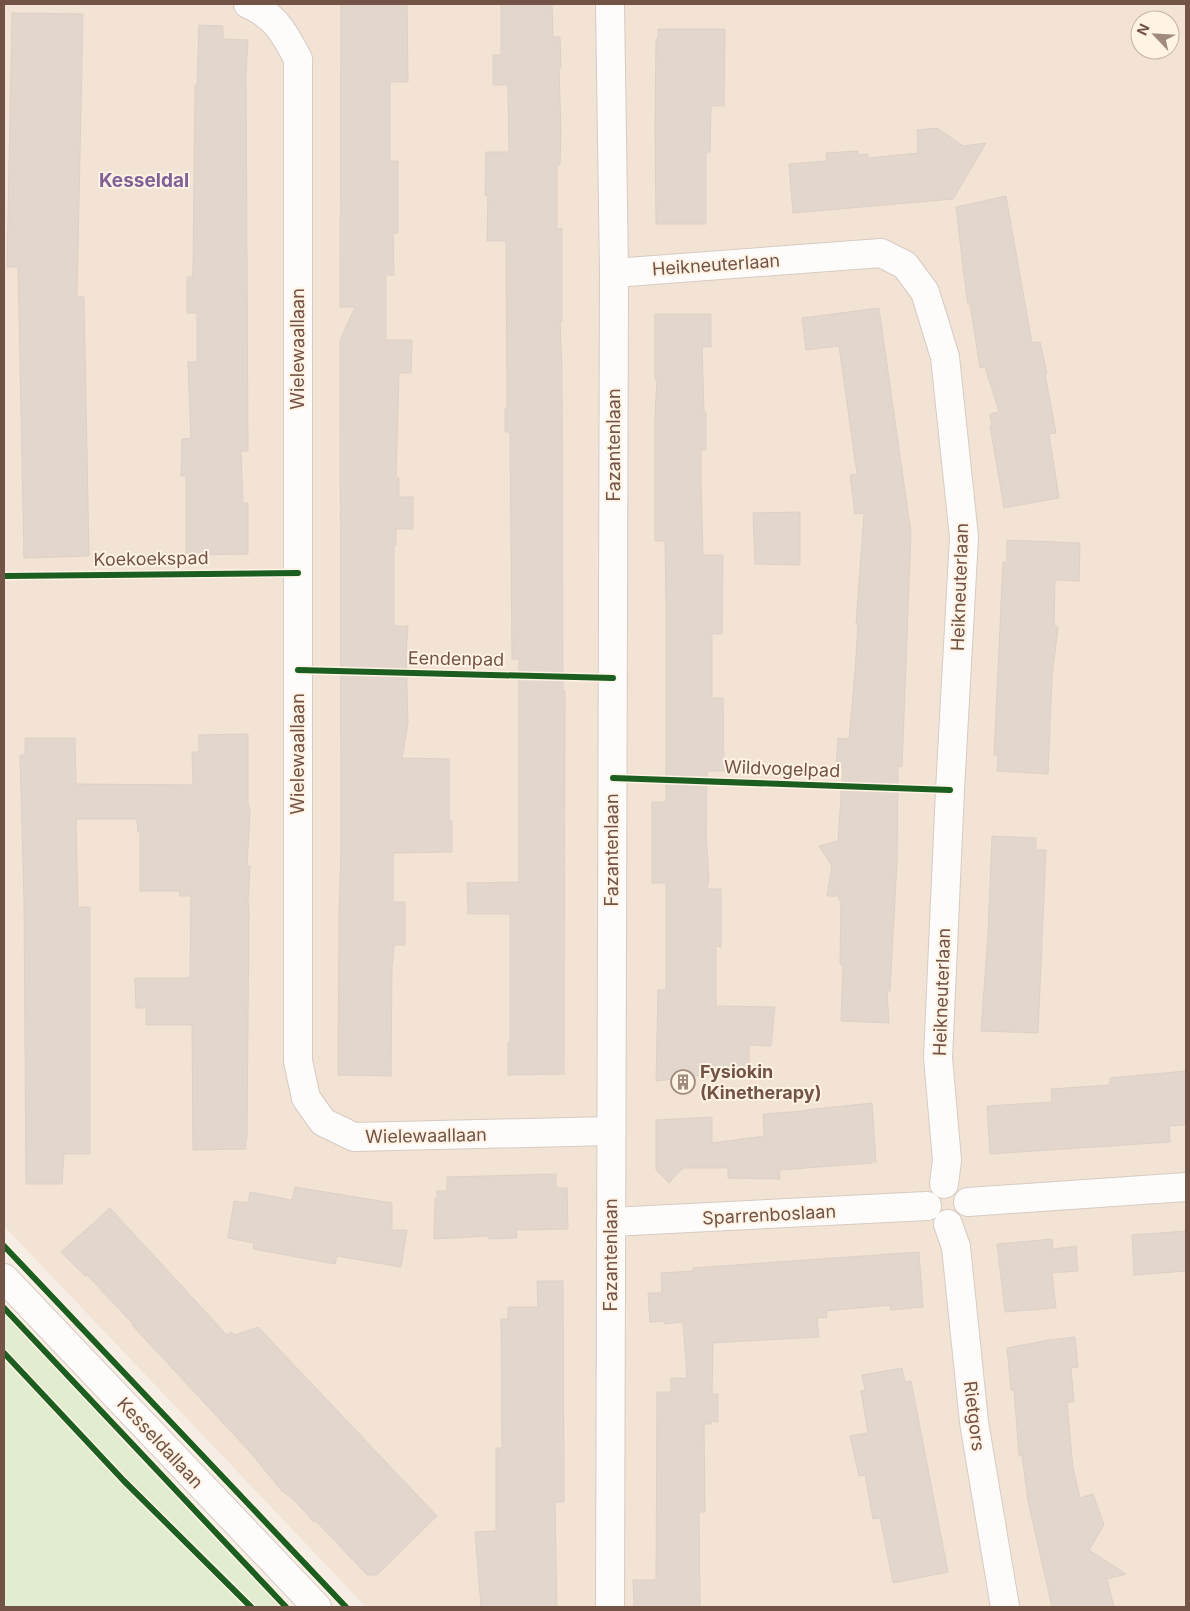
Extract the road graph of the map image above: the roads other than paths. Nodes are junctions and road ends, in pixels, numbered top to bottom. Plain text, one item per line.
1 (248, 4) edge
2 (610, 4) edge
3 (614, 273) junction
4 (611, 1131) junction
5 (944, 1184) junction
6 (1186, 1188) edge
7 (968, 1202) junction
8 (927, 1206) junction
9 (611, 1222) junction
10 (948, 1224) junction
11 (4, 1278) edge
12 (317, 1607) edge
13 (610, 1607) edge
14 (1005, 1607) edge

1 - 4 street, Wielewaallaan
2 - 3 street, Fazantenlaan
3 - 4 street, Fazantenlaan
3 - 5 street, Heikneuterlaan
4 - 9 street, Fazantenlaan
5 - 7 street
5 - 8 street
6 - 7 street
7 - 10 street
8 - 9 street, Sparrenboslaan
8 - 10 street
9 - 13 street, Fazantenlaan
10 - 14 street, Rietgors
11 - 12 street, Kesseldallaan

